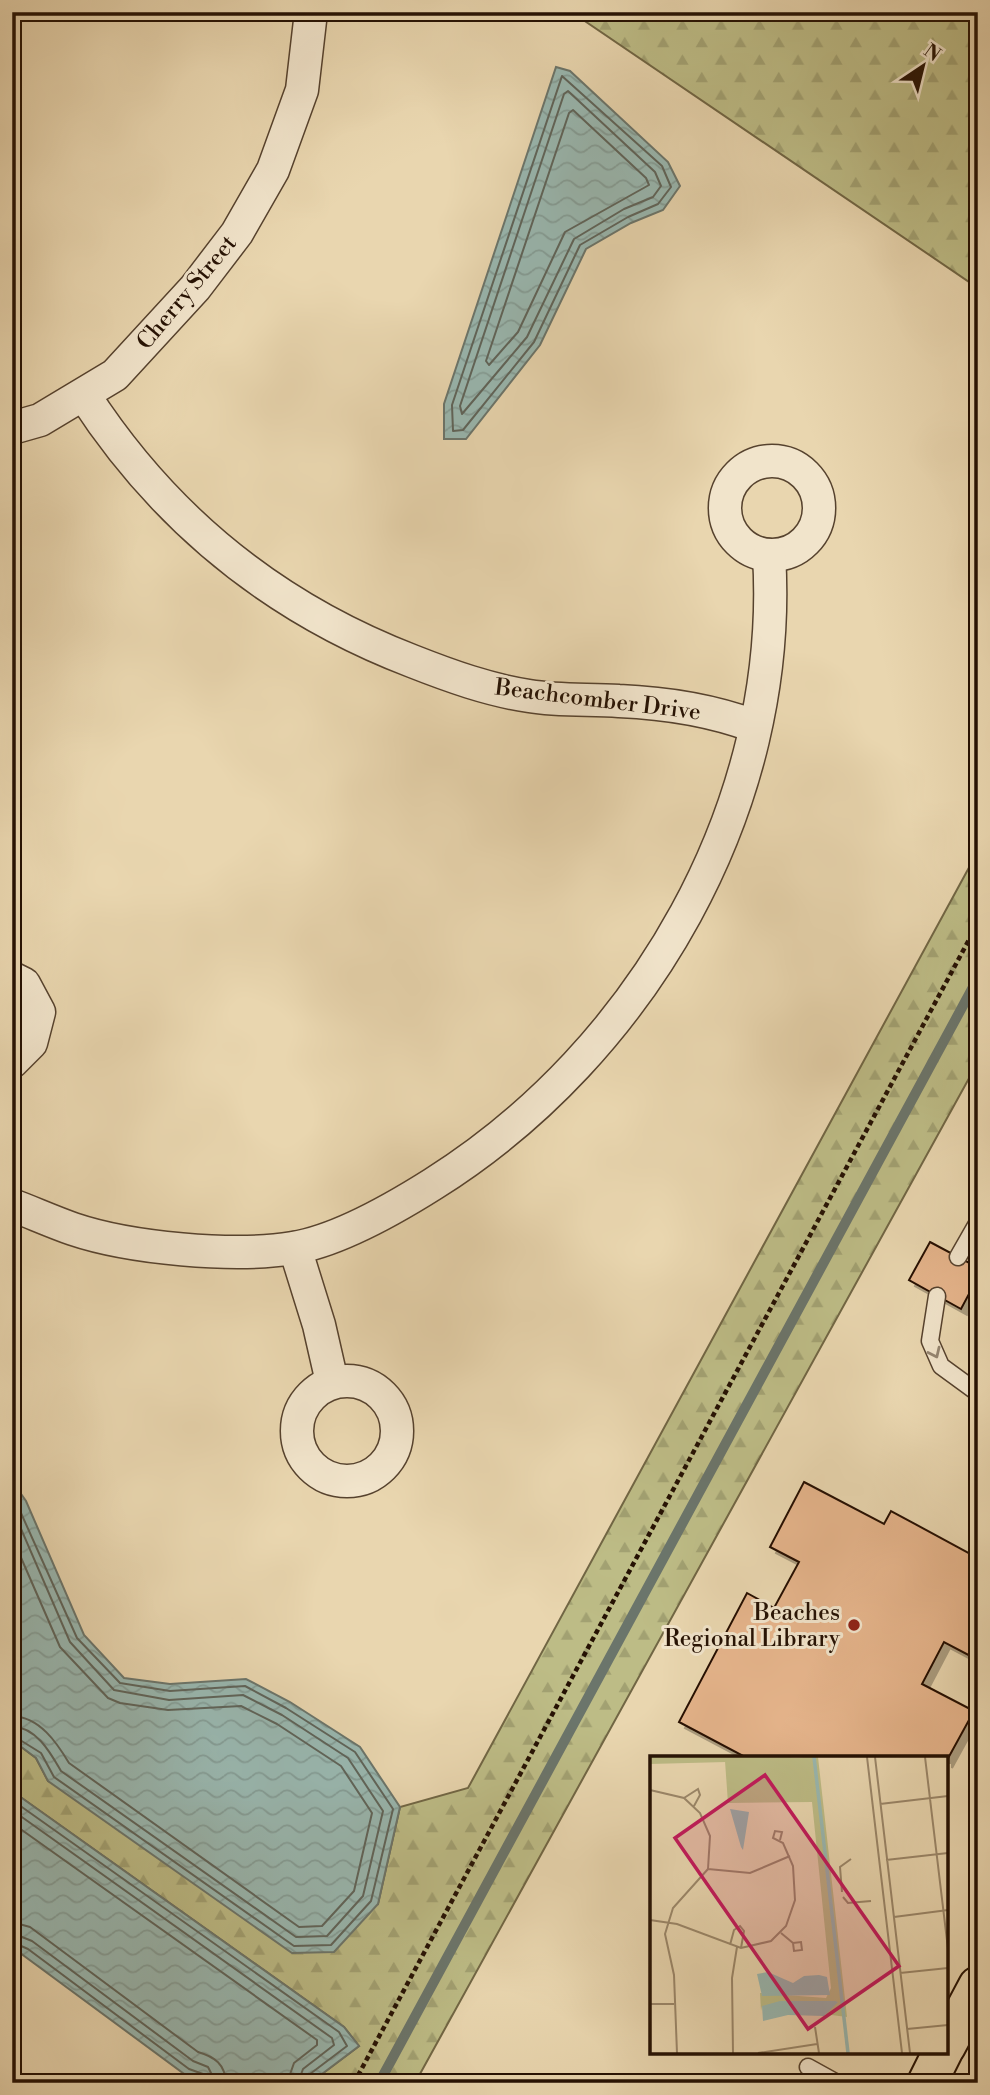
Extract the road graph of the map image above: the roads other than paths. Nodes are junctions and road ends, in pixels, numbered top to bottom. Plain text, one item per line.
1 (312, 12) edge
2 (84, 396) junction
3 (12, 428) edge
4 (769, 555) dead end
5 (754, 726) junction
6 (12, 978) edge
7 (12, 1062) edge
8 (12, 1205) edge
9 (978, 1222) edge
10 (295, 1248) junction
11 (958, 1257) dead end
12 (937, 1296) dead end
13 (332, 1382) dead end
14 (978, 1393) edge
15 (978, 1986) edge
16 (948, 2042) edge
17 (942, 2053) edge
18 (808, 2067) dead end
19 (837, 2083) edge
20 (927, 2083) edge

1 - 2 street, Cherry Street
2 - 3 street, Cherry Street
2 - 5 street, Beachcomber Drive
4 - 5 street
5 - 10 street
6 - 7 street
8 - 10 street
9 - 11 lane
10 - 13 street
12 -> 14 lane
15 - 16 main road
17 - 20 main road
18 - 19 lane

